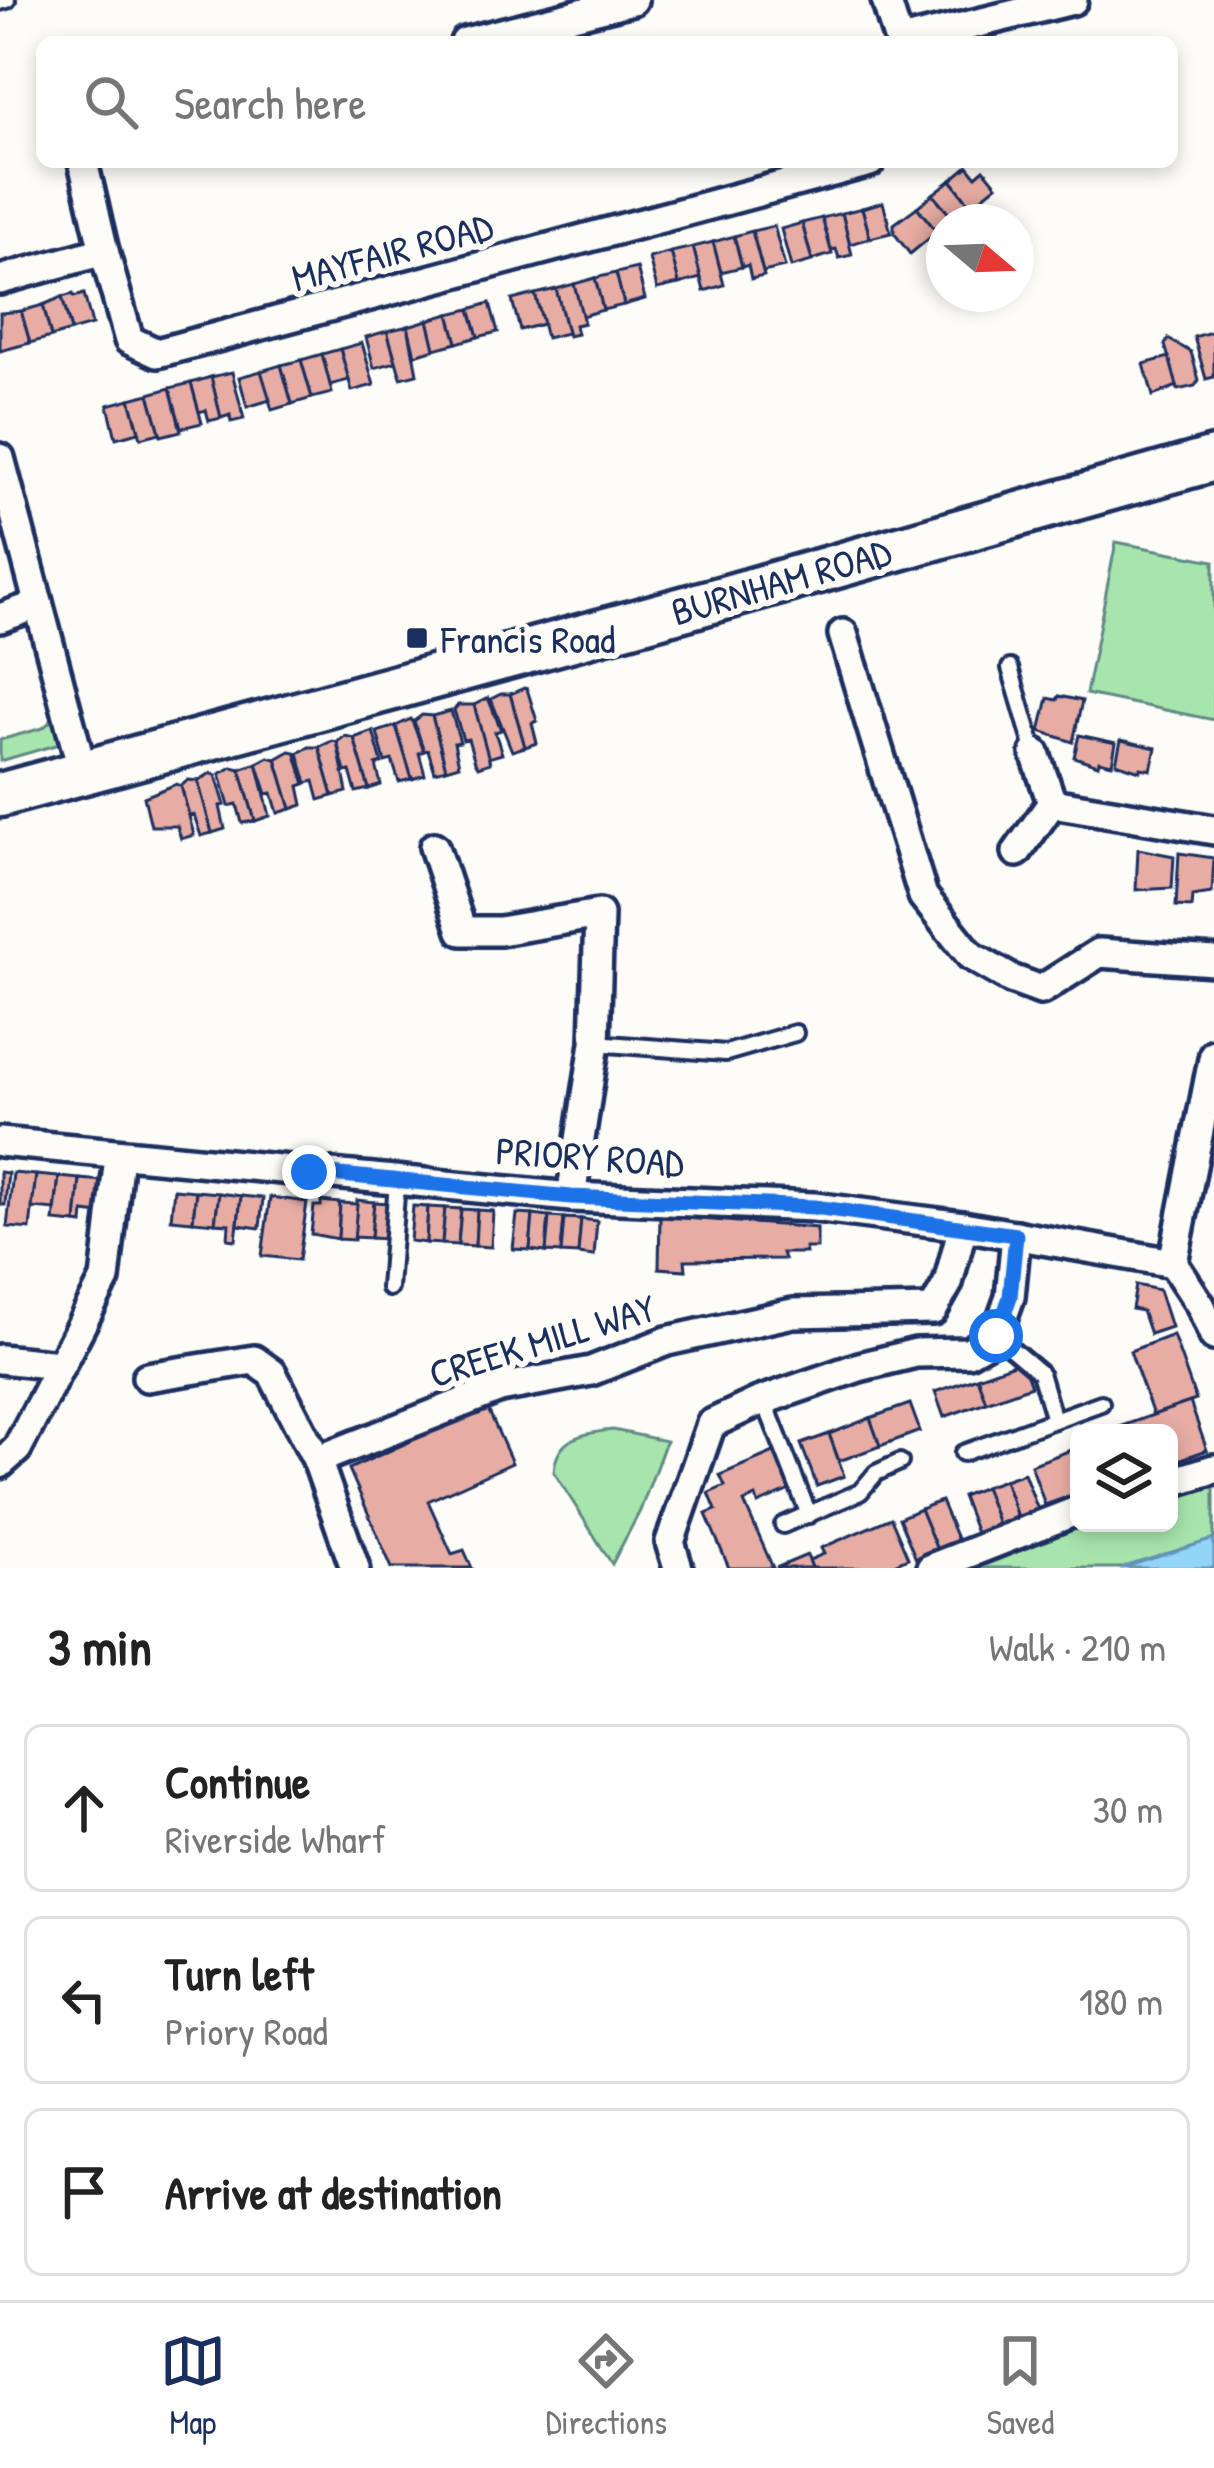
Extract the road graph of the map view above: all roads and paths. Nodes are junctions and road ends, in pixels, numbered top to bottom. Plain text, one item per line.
1 (633, 0) edge
2 (886, 0) edge
3 (1073, 0) edge
4 (489, 36) edge
5 (898, 36) edge
6 (925, 36) edge
7 (84, 168) edge
8 (847, 168) edge
9 (104, 251) junction
10 (0, 280) edge
11 (0, 458) edge
12 (1214, 459) edge
13 (37, 604) junction
14 (0, 618) edge
15 (843, 634) dead end
16 (1010, 668) dead end
17 (1035, 753) joint
18 (83, 773) junction
19 (0, 795) edge
20 (1052, 803) junction
21 (1214, 830) edge
22 (434, 848) dead end
23 (1017, 852) dead end
24 (1214, 961) edge
25 (795, 1033) dead end
26 (595, 1043) junction
27 (1214, 1054) edge
28 (1210, 1103) edge
29 (0, 1142) edge
30 (118, 1156) junction
31 (397, 1181) junction
32 (571, 1197) junction
33 (962, 1226) junction
34 (1016, 1235) junction
35 (1173, 1263) junction
36 (389, 1288) dead end
37 (996, 1336) junction
38 (1214, 1336) edge
39 (0, 1359) edge
40 (59, 1365) junction
41 (147, 1377) dead end
42 (764, 1400) junction
43 (1101, 1402) dead end
44 (1054, 1420) junction
45 (963, 1453) dead end
46 (316, 1460) junction
47 (900, 1462) dead end
48 (0, 1464) edge
49 (1214, 1469) edge
50 (1178, 1480) edge
51 (1070, 1514) edge
52 (809, 1515) junction
53 (783, 1525) dead end
54 (355, 1568) edge
55 (678, 1568) edge
56 (931, 1568) edge

1 - 4 street
2 - 5 street
3 - 6 street
7 - 9 street
8 - 9 street, MAYFAIR ROAD
9 - 10 street
11 - 13 street
12 - 18 main road, BURNHAM ROAD
13 - 14 street
13 - 18 street
15 - 24 street
16 - 17 lane
17 - 20 street
18 - 19 main road, BURNHAM ROAD
20 - 21 street
20 - 23 street
22 - 26 street
25 - 26 lane
26 - 32 street
27 - 28 street
28 - 35 street
29 - 30 street, PRIORY ROAD
30 - 31 street, PRIORY ROAD
30 - 40 street
31 - 32 street, PRIORY ROAD
31 - 36 lane
32 - 33 street, PRIORY ROAD
33 - 34 street, PRIORY ROAD
33 - 46 street, CREEK MILL WAY
34 - 35 street, PRIORY ROAD
34 - 37 street
35 - 38 street
37 - 42 street
37 - 44 lane
39 - 40 street
40 - 48 street
41 - 46 street
42 - 52 lane
42 - 55 street
43 - 44 lane
44 - 45 lane
46 - 54 street
47 - 52 lane
49 - 50 street
51 - 56 street
52 - 53 lane

